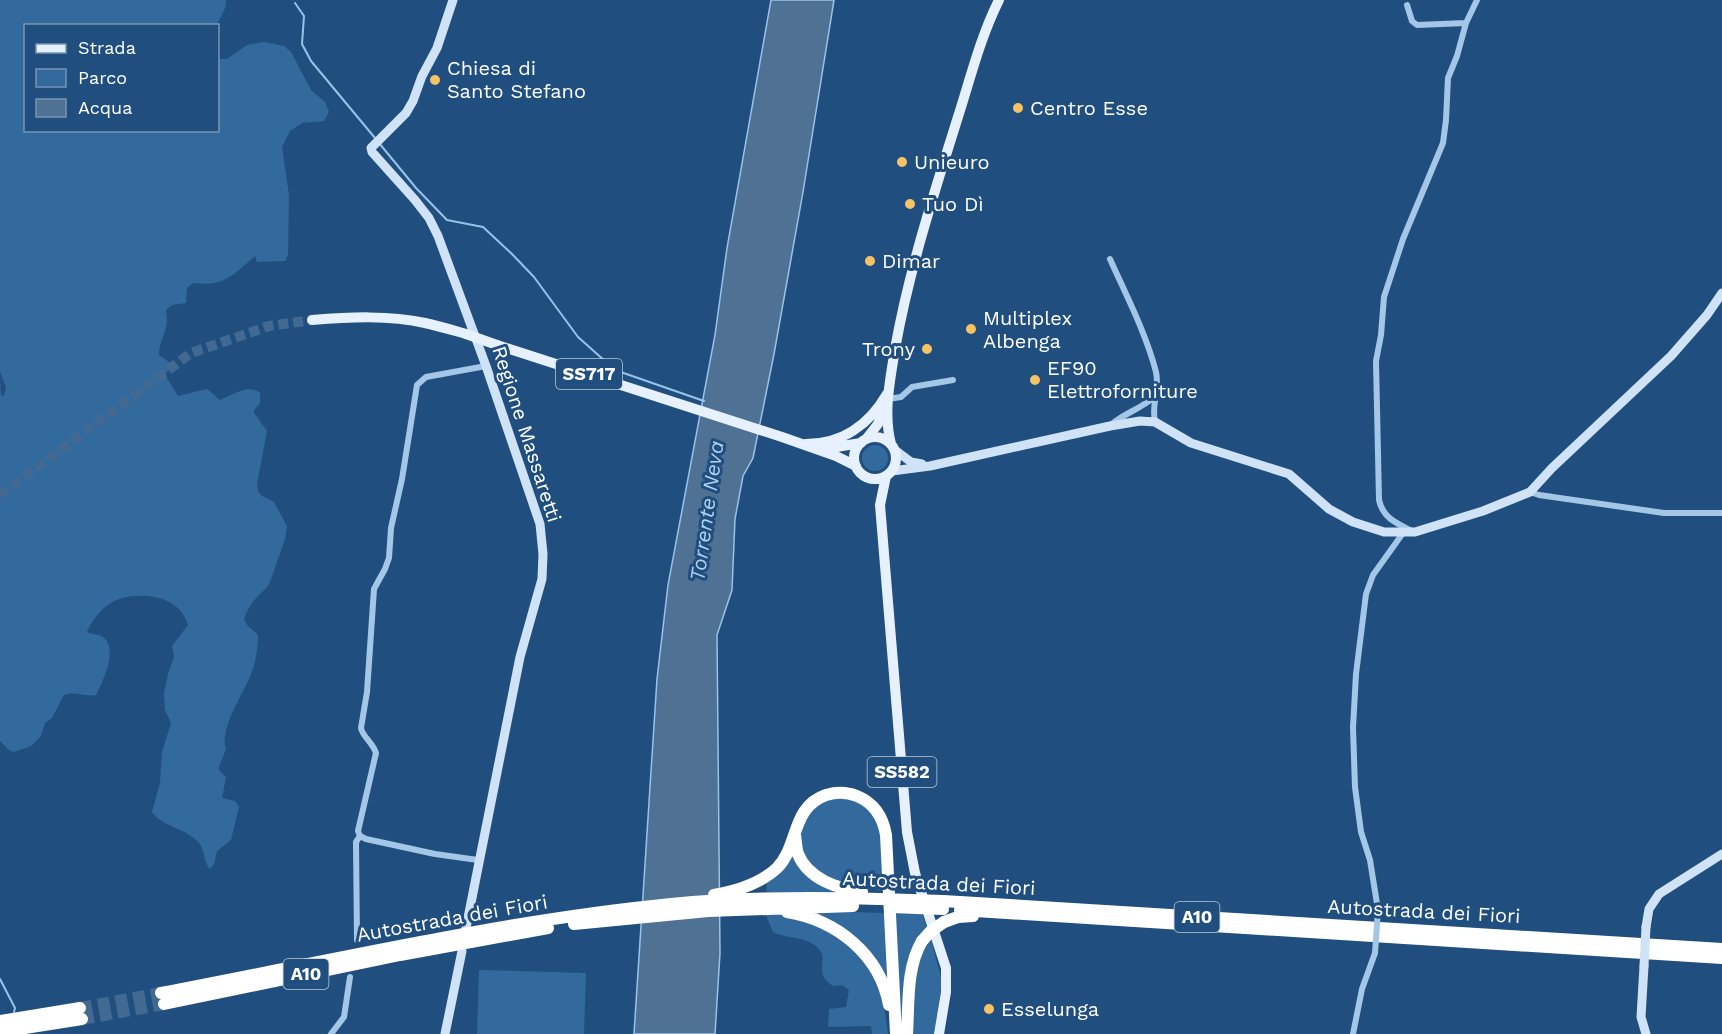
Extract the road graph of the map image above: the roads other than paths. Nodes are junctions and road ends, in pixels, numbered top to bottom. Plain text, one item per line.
1 (453, 0) edge
2 (999, 0) edge
3 (1477, 0) edge
4 (1407, 5) dead end
5 (1466, 23) junction
6 (1110, 259) dead end
7 (1722, 293) edge
8 (312, 320) tunnel mouth
9 (486, 366) junction
10 (953, 380) dead end
11 (888, 398) junction
12 (1154, 398) junction
13 (1155, 422) junction
14 (1110, 426) junction
15 (864, 440) junction
16 (808, 444) junction
17 (893, 447) junction
18 (856, 466) junction
19 (930, 466) junction
20 (889, 474) junction
21 (867, 477) junction
22 (1530, 492) junction
23 (880, 505) junction
24 (1722, 513) edge
25 (1415, 532) junction
26 (1403, 534) junction
27 (795, 831) junction
28 (360, 836) junction
29 (1722, 854) edge
30 (478, 860) junction
31 (880, 900) junction
32 (672, 904) junction
33 (756, 904) junction
34 (944, 911) junction
35 (529, 927) junction
36 (466, 928) dead end
37 (357, 940) dead end
38 (1722, 949) edge
39 (462, 951) dead end
40 (1722, 958) edge
41 (350, 977) dead end
42 (163, 998) tunnel mouth
43 (0, 1020) edge
44 (0, 1032) edge
45 (331, 1034) edge
46 (445, 1034) edge
47 (895, 1034) edge
48 (907, 1034) edge
49 (939, 1034) edge
50 (1353, 1034) edge
51 (1646, 1034) edge

1 - 9 street, Regione Massaretti
2 - 11 main road
3 - 5 street
4 - 5 street
5 - 25 street
6 - 12 street
7 - 22 street
8 - 16 main road, SS717, bridge
9 - 28 street
9 - 30 street, Regione Massaretti
10 - 11 street
11 - 15 main road
11 - 16 main road
11 - 17 main road
12 - 13 street
12 - 14 street
13 - 14 street
13 - 26 street
14 - 19 street
15 - 16 main road, SS717
15 - 17 main road
15 - 18 main road
16 - 18 main road, SS717
17 - 19 street
17 - 20 main road
18 - 21 main road
19 - 20 street
20 - 21 main road
20 - 23 main road, SS582
21 - 23 main road, SS582
22 - 24 street
22 - 25 street
23 - 49 main road, SS582
25 - 26 street
26 - 50 street, bridge
27 - 31 highway
27 - 32 highway
27 - 47 highway
28 - 30 street
28 - 37 street
29 - 51 street, bridge
30 - 36 street, Regione Massaretti
31 - 33 highway, Autostrada dei Fiori / A10
31 - 34 highway, Autostrada dei Fiori / A10, bridge
31 - 34 highway, Autostrada dei Fiori / A10, bridge
32 - 33 highway, Autostrada dei Fiori / A10
32 - 35 highway, Autostrada dei Fiori / A10
33 - 35 highway, Autostrada dei Fiori / A10
33 - 47 highway
34 - 38 highway, Autostrada dei Fiori / A10
34 - 40 highway, Autostrada dei Fiori / A10
34 - 48 highway, bridge
35 - 42 highway, Autostrada dei Fiori / A10
39 - 46 street
41 - 45 street
43 - 44 highway

